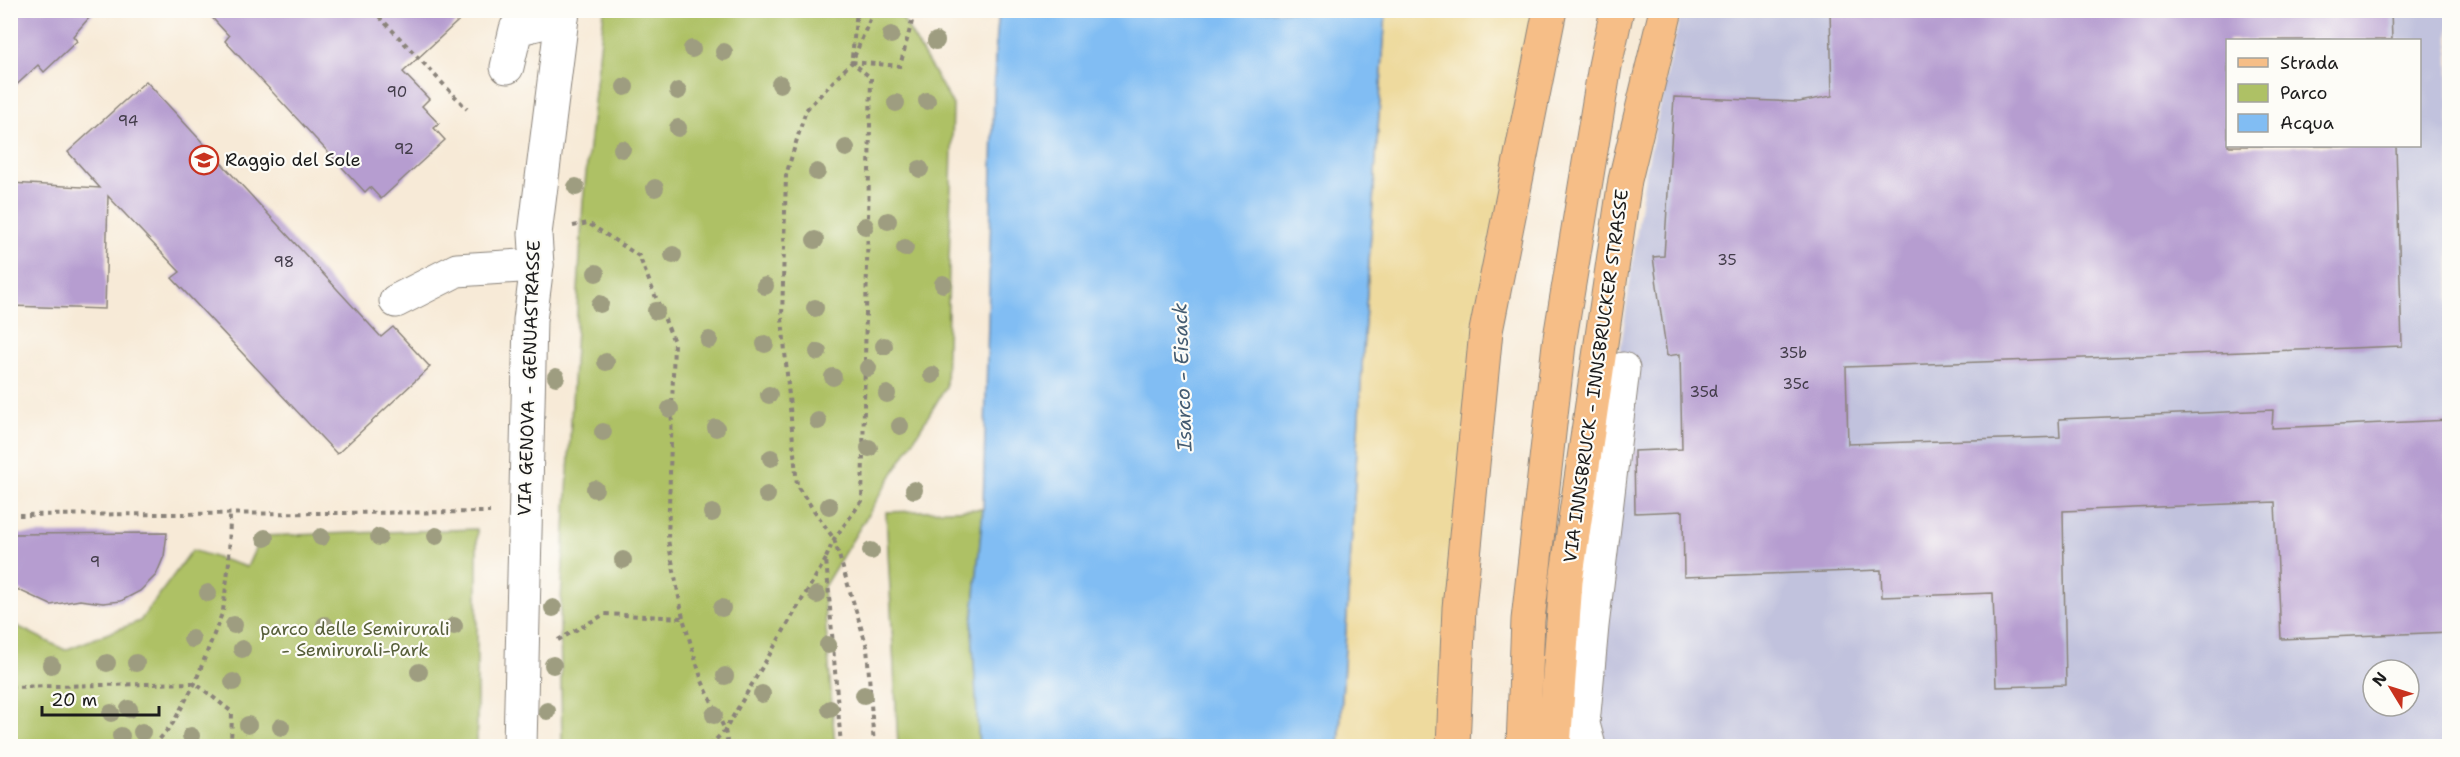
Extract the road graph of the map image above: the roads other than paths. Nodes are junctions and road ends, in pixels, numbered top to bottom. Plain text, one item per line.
1 (1550, 10) edge
2 (1617, 10) edge
3 (1666, 10) edge
4 (562, 14) edge
5 (507, 68) dead end
6 (536, 250) junction
7 (396, 301) dead end
8 (1623, 369) dead end
9 (520, 747) edge
10 (1453, 747) edge
11 (1524, 747) edge
12 (1554, 747) edge
13 (1589, 747) edge

1 - 10 main road
2 - 11 main road
3 - 12 main road, VIA INNSBRUCK - INNSBRUCKER STRASSE
4 - 5 street
4 - 6 street, VIA GENOVA - GENUASTRASSE
6 - 7 street
6 - 9 street, VIA GENOVA - GENUASTRASSE
8 - 13 street

